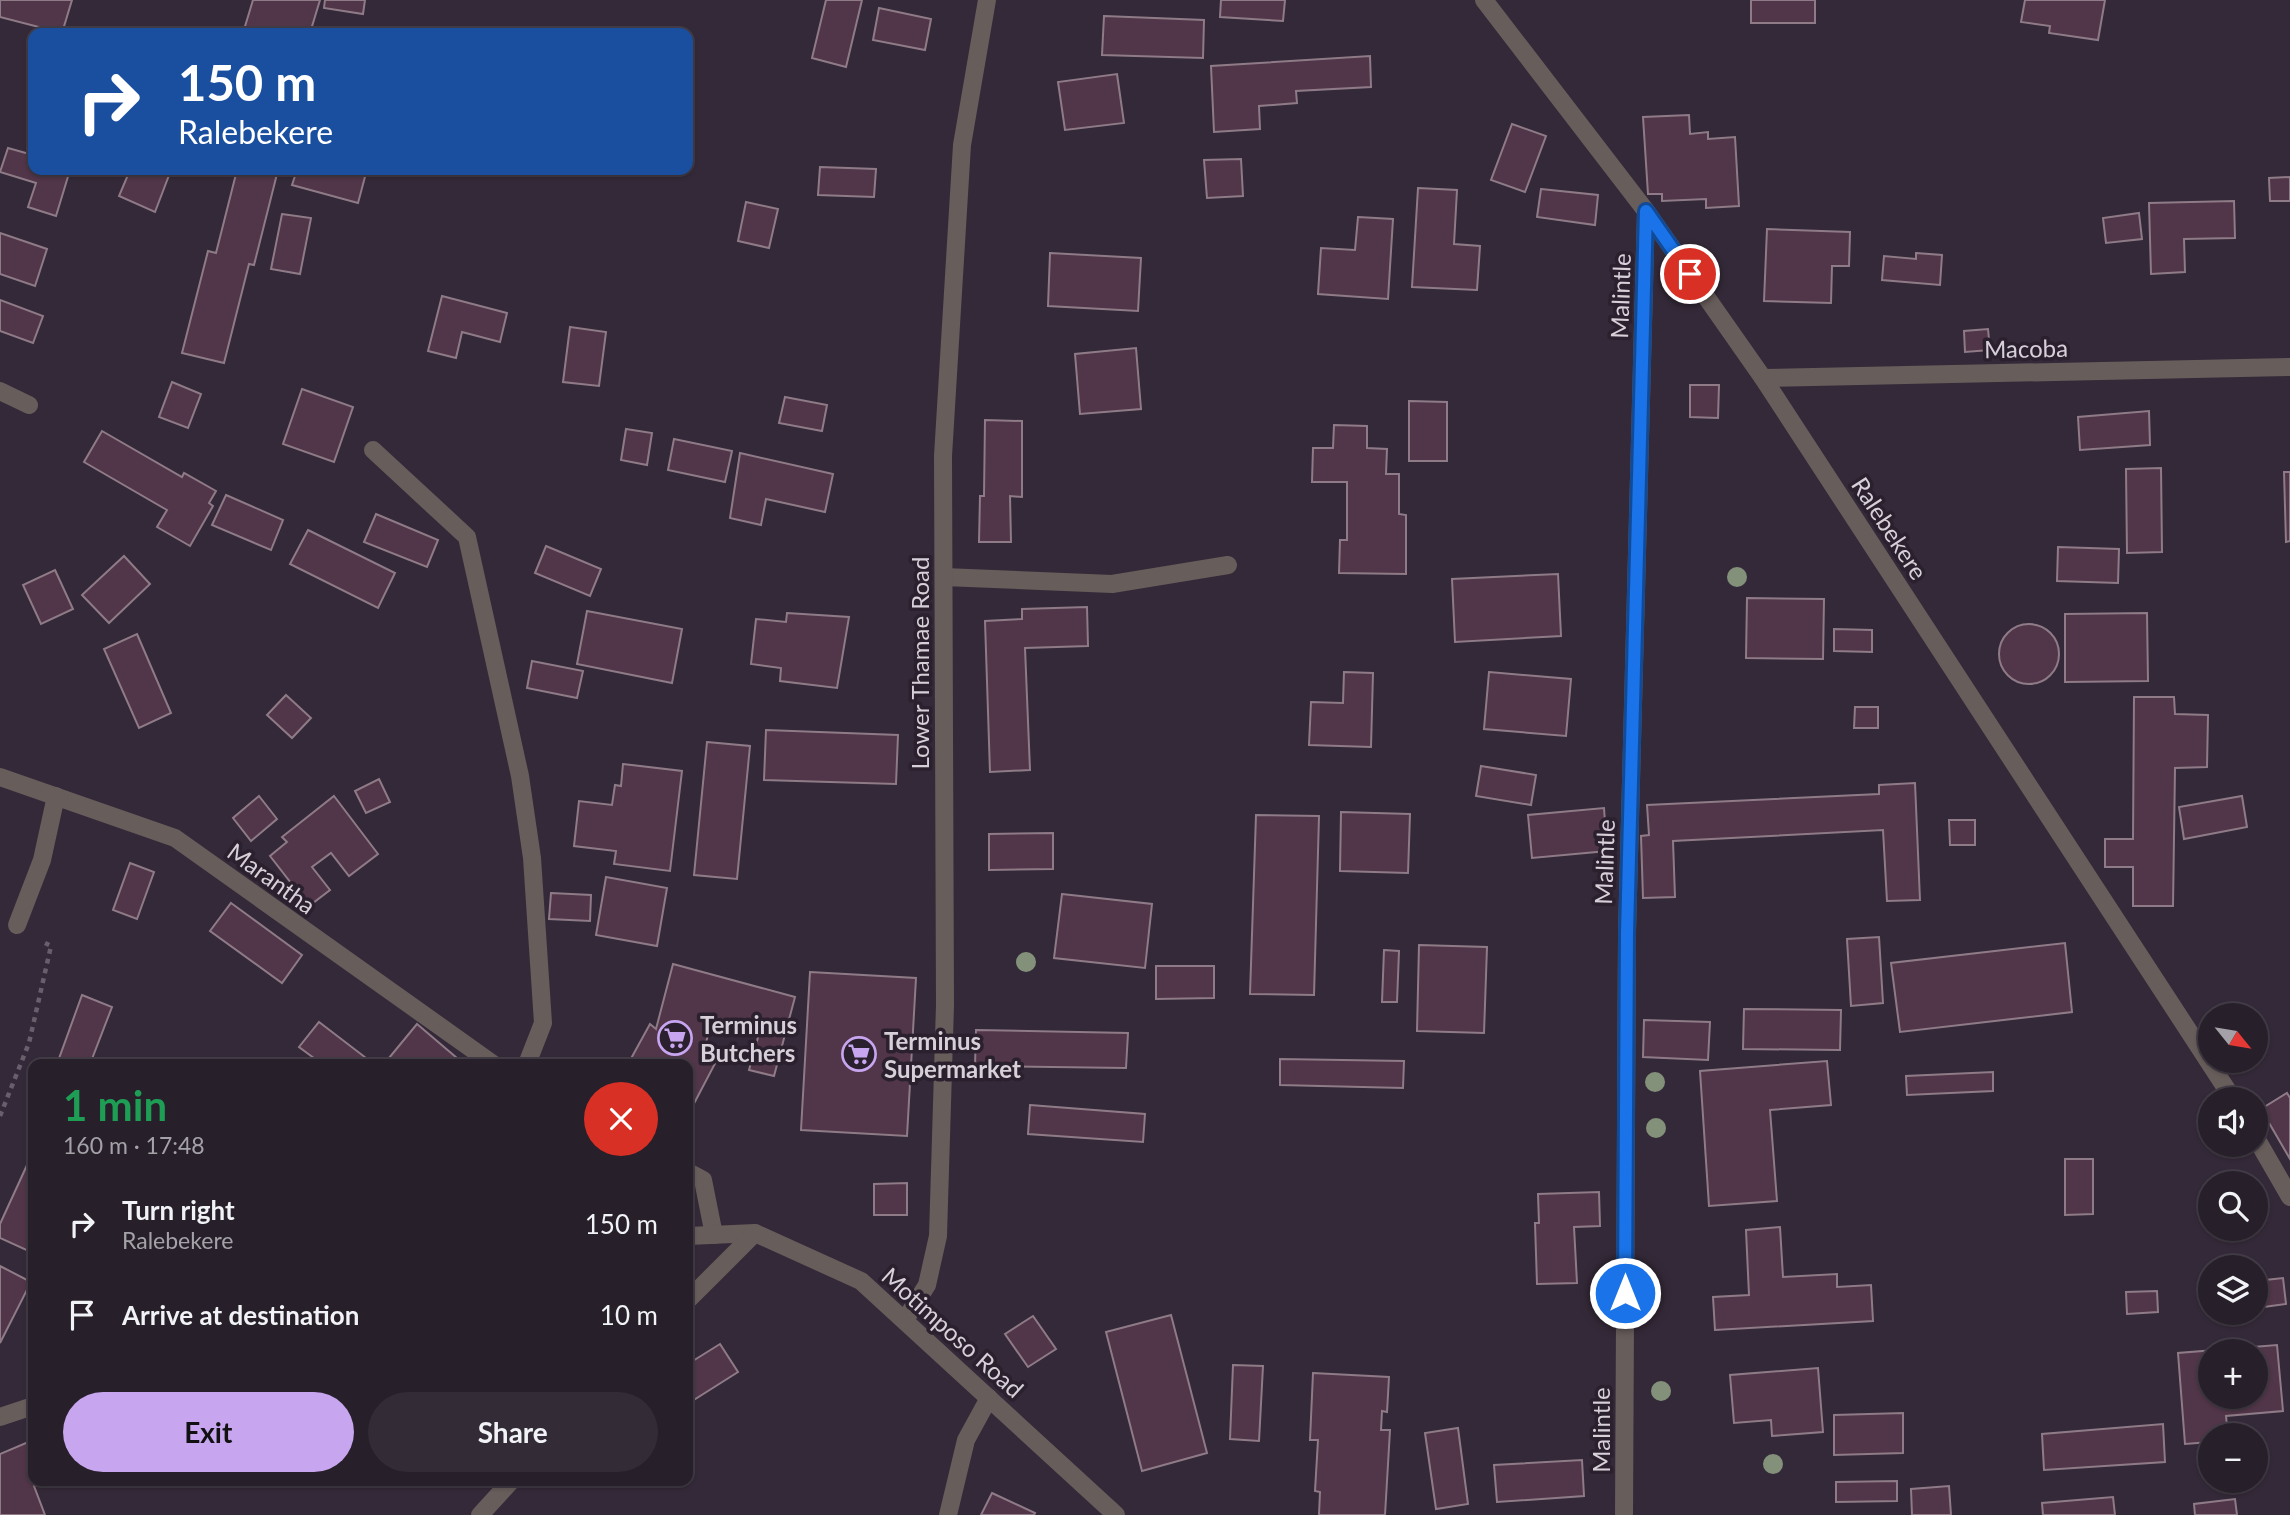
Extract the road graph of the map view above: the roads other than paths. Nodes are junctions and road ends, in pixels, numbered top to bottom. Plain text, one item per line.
1 (987, 0) edge
2 (1484, 0) edge
3 (1646, 211) junction
4 (2290, 367) edge
5 (1763, 378) junction
6 (0, 391) edge
7 (29, 405) dead end
8 (373, 450) dead end
9 (1228, 565) dead end
10 (944, 577) junction
11 (0, 777) edge
12 (56, 796) junction
13 (17, 925) road end
14 (486, 1059) edge
15 (529, 1059) edge
16 (2225, 1087) edge
17 (2267, 1157) edge
18 (693, 1175) edge
19 (2290, 1197) edge
20 (755, 1233) junction
21 (714, 1235) junction
22 (693, 1236) edge
23 (693, 1295) edge
24 (905, 1320) junction
25 (989, 1398) junction
26 (28, 1408) edge
27 (0, 1417) edge
28 (507, 1486) edge
29 (480, 1515) edge
30 (948, 1515) edge
31 (1116, 1515) edge
32 (1624, 1515) edge

1 - 10 street, Lower Thamae Road
2 - 3 street, Ralebekere
3 - 5 street, Ralebekere
3 - 32 street, Malintle
4 - 5 street, Macoba
5 - 16 street, Ralebekere
6 - 7 street
8 - 15 street
9 - 10 street
10 - 24 street, Lower Thamae Road
11 - 12 street, Marantha
12 - 13 street
12 - 14 street, Marantha
17 - 19 street
18 - 21 street
20 - 21 street, Motimposo Road
20 - 23 street
20 - 24 street, Motimposo Road
21 - 22 street, Motimposo Road
24 - 25 street, Motimposo Road
25 - 30 street
25 - 31 street, Motimposo Road
26 - 27 street
28 - 29 street

